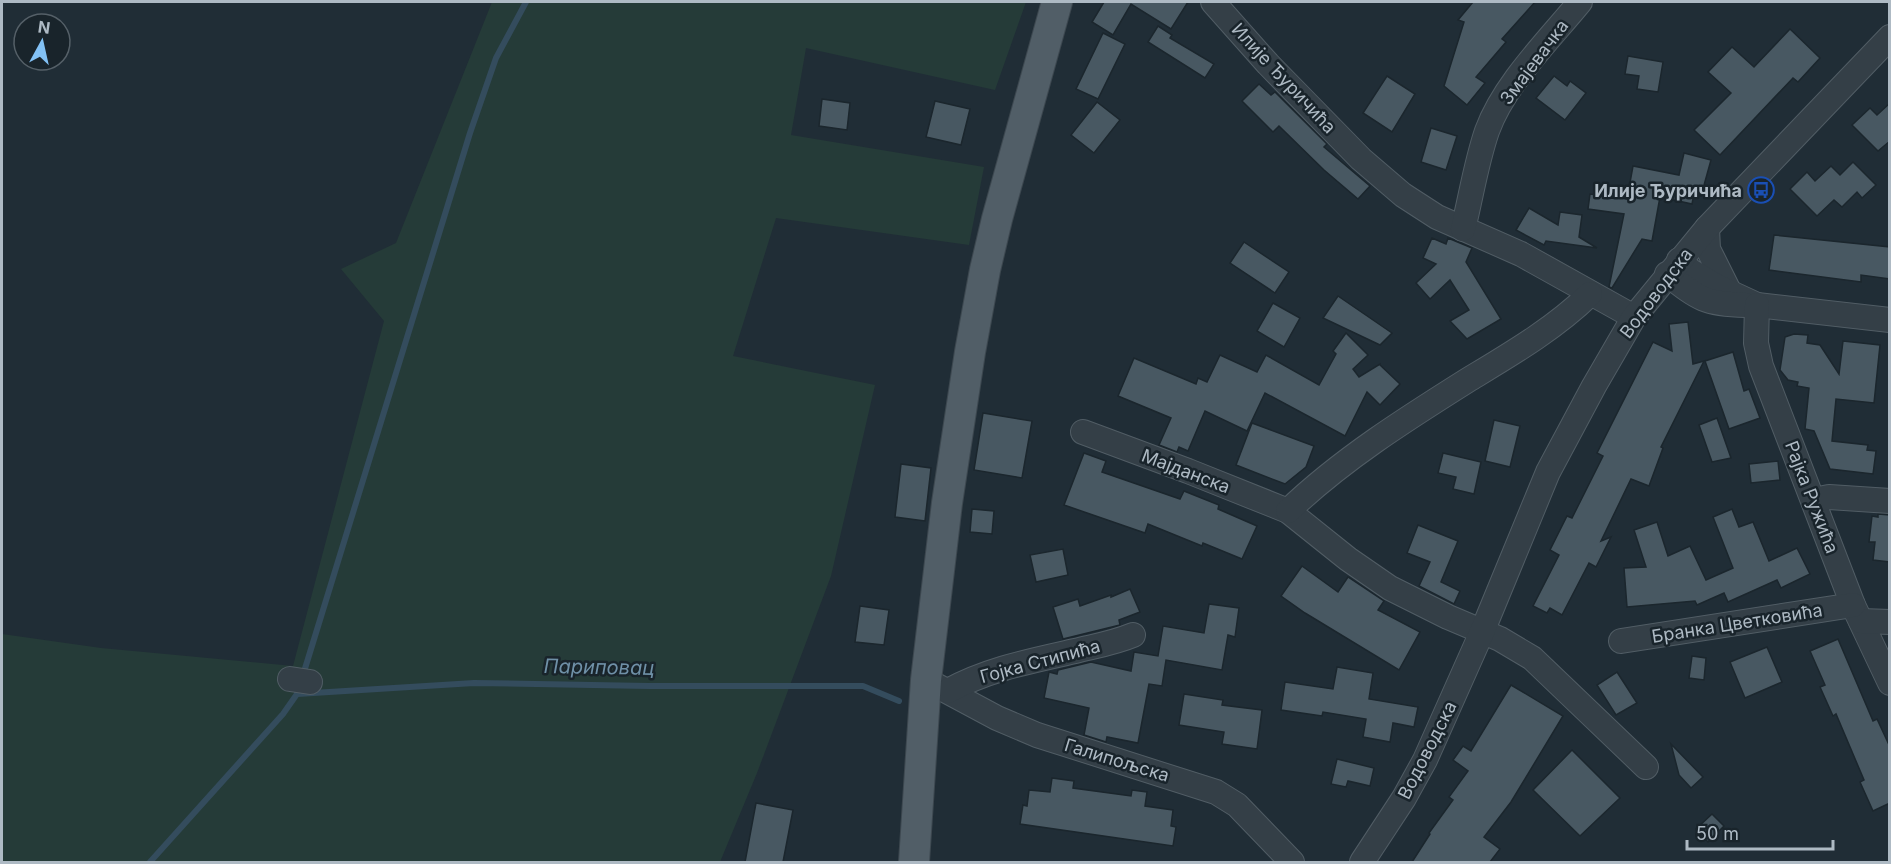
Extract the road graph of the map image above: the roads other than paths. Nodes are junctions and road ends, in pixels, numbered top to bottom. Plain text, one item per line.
1 (1057, 2) edge
2 (1213, 2) edge
3 (1580, 2) edge
4 (1890, 37) edge
5 (1707, 228) junction
6 (1463, 229) junction
7 (1673, 267) junction
8 (1730, 293) junction
9 (1590, 294) junction
10 (1757, 305) junction
11 (1634, 317) junction
12 (1890, 320) edge
13 (1083, 432) dead end
14 (1814, 500) junction
15 (1890, 501) edge
16 (1288, 512) junction
17 (1857, 613) junction
18 (1890, 622) edge
19 (1482, 632) junction
20 (1133, 635) dead end
21 (1621, 641) dead end
22 (1890, 683) edge
23 (937, 686) junction
24 (1646, 767) dead end
25 (914, 862) edge
26 (1292, 862) edge
27 (1362, 862) edge

1 - 23 main road
2 - 6 street, Илије Ђуричића
3 - 6 street, Змајевачка
4 - 5 street, Водоводска
5 - 7 street, Водоводска
5 - 8 street
6 - 9 street, Илије Ђуричића
7 - 8 street
7 - 10 street
7 - 11 street, Водоводска
8 - 10 street
9 - 11 street, Илије Ђуричића
9 - 16 street
10 - 12 street
10 - 14 street, Рајка Ружића
11 - 19 street, Водоводска
13 - 16 street, Мајданска
14 - 15 street
14 - 17 street, Рајка Ружића
16 - 19 street
17 - 18 street, Бранка Цветковића
17 - 21 street, Бранка Цветковића
17 - 22 street, Рајка Ружића
19 - 24 street
19 - 27 street, Водоводска
20 - 23 street, Гојка Стипића
23 - 25 main road
23 - 26 street, Галипољска

